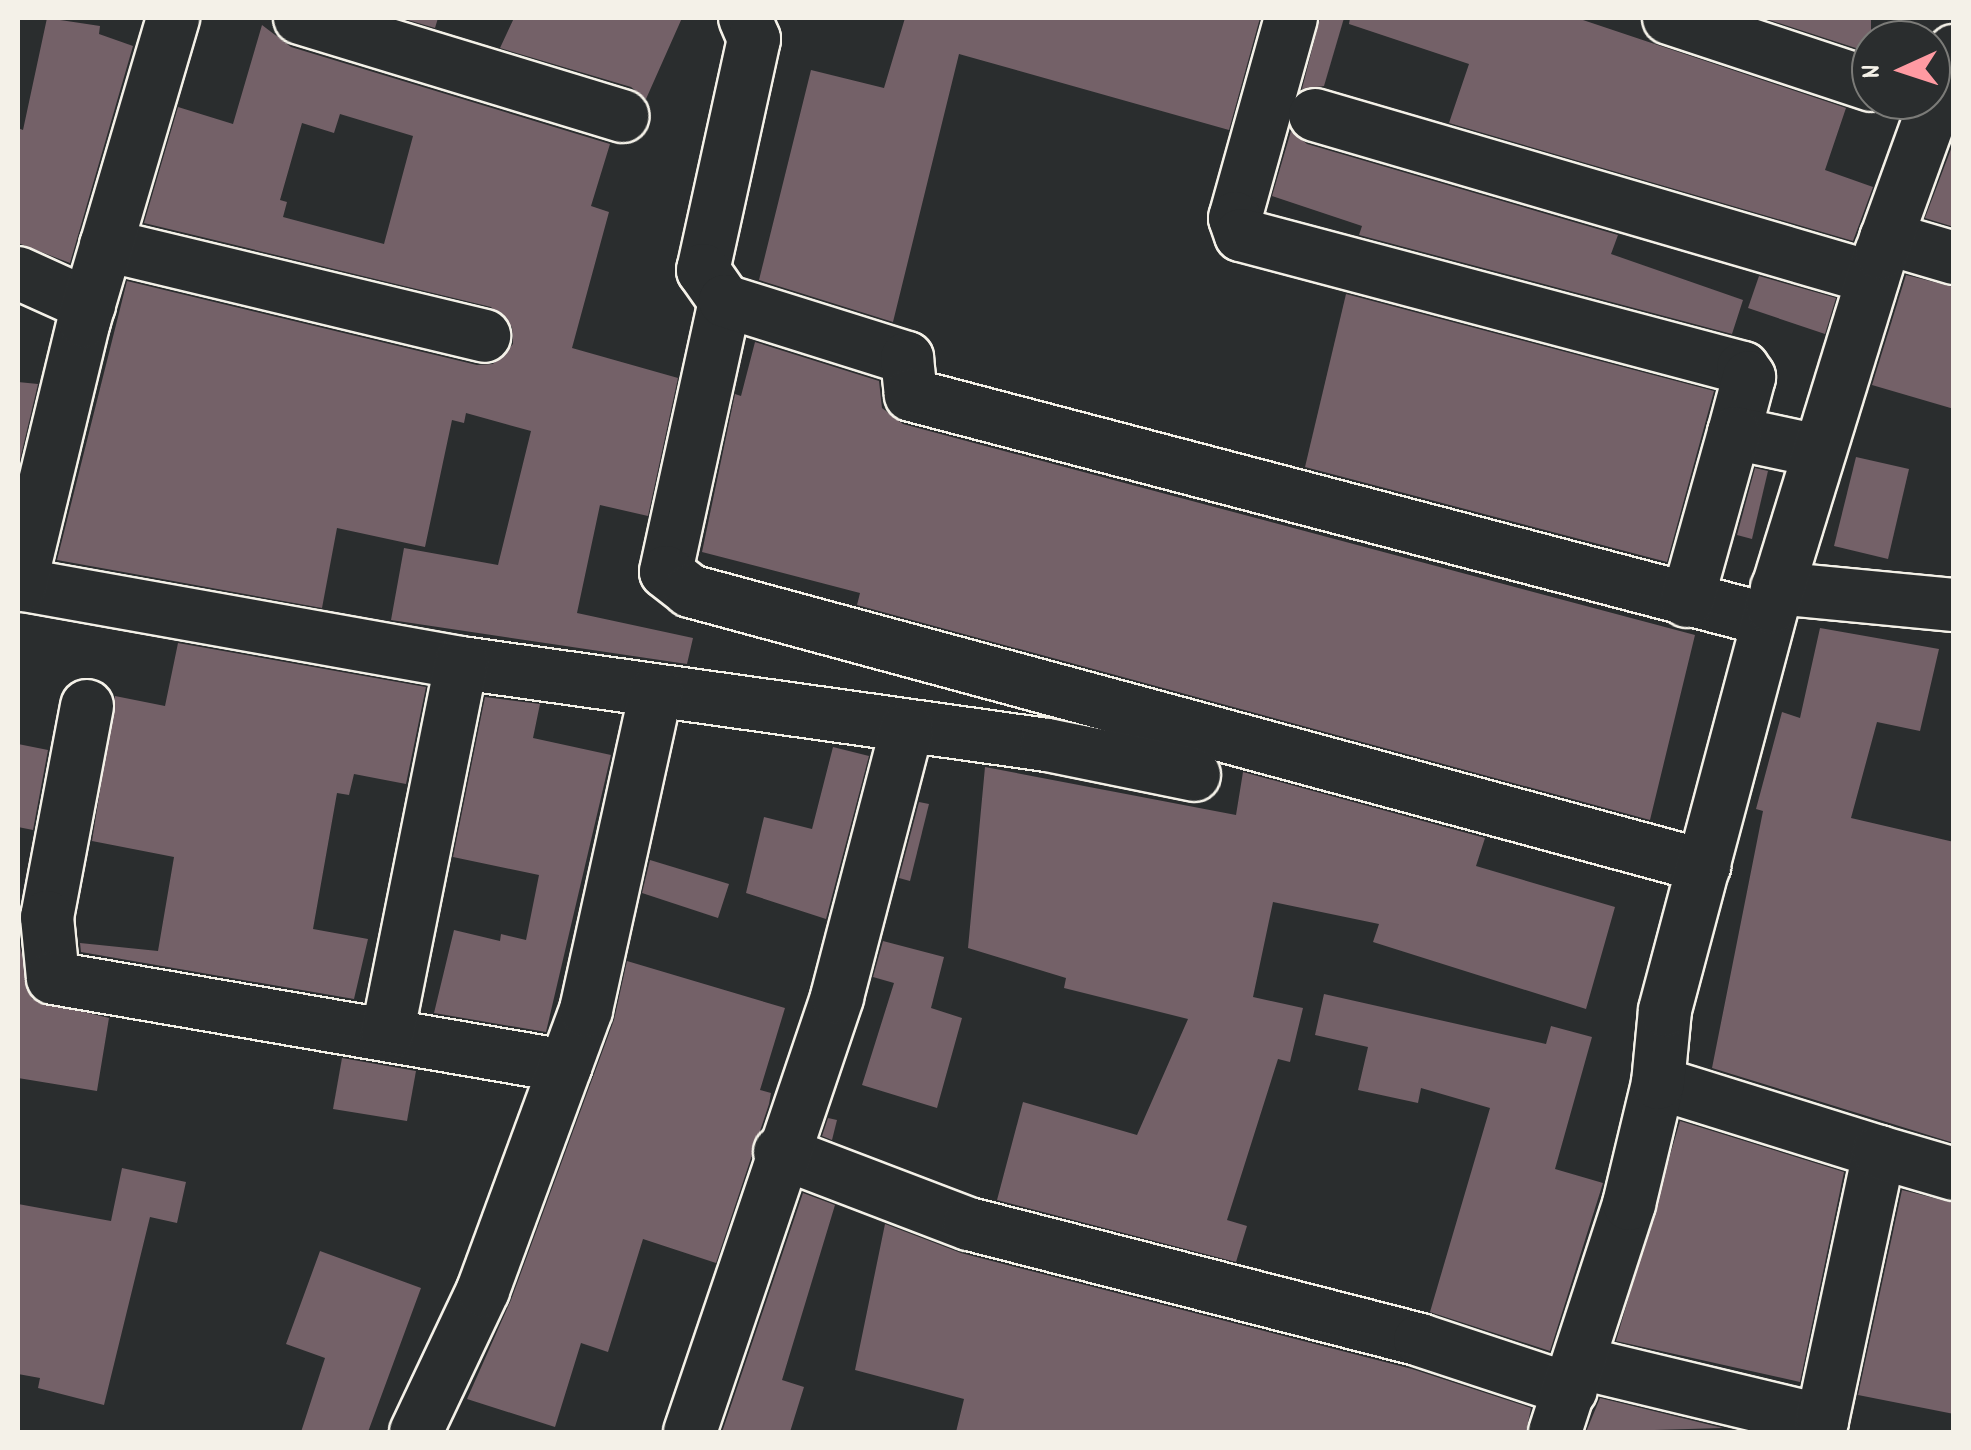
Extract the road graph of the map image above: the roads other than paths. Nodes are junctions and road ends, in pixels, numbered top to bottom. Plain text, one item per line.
1 (172, 18) edge
2 (300, 18) edge
3 (745, 18) edge
4 (1291, 18) edge
5 (1669, 18) edge
6 (1851, 78) edge
7 (1314, 114) dead end
8 (622, 116) dead end
9 (1922, 120) edge
10 (106, 245) junction
11 (1880, 258) junction
12 (1954, 258) edge
13 (18, 273) edge
14 (725, 301) junction
15 (89, 304) junction
16 (484, 336) dead end
17 (1734, 432) junction
18 (1820, 451) junction
19 (19, 585) edge
20 (1687, 601) junction
21 (1773, 604) junction
22 (1954, 606) edge
23 (461, 663) junction
24 (656, 691) junction
25 (87, 706) dead end
26 (907, 729) junction
27 (1194, 775) dead end
28 (1704, 866) junction
29 (387, 1035) junction
30 (566, 1066) junction
31 (1658, 1083) junction
32 (780, 1152) junction
33 (1879, 1152) junction
34 (1954, 1174) edge
35 (1569, 1395) edge
36 (416, 1432) edge
37 (690, 1432) edge

1 - 10 street
2 - 8 street
3 - 14 street
4 - 17 street
5 - 6 street
7 - 11 street
9 - 11 street
10 - 15 street
10 - 16 street
11 - 12 street
11 - 18 street
13 - 15 street
14 - 20 street
14 - 28 street
15 - 19 street
17 - 18 street
17 - 20 street
18 - 21 street
19 - 23 street
20 - 21 street
21 - 22 street
21 - 28 street
23 - 24 street
23 - 29 street
24 - 26 street
24 - 30 street
25 - 29 street
26 - 27 street
26 - 32 street
28 - 31 street
29 - 30 street
30 - 36 street
31 - 33 street
31 - 35 street
32 - 35 street
32 - 37 street
33 - 34 street
33 - 35 street

